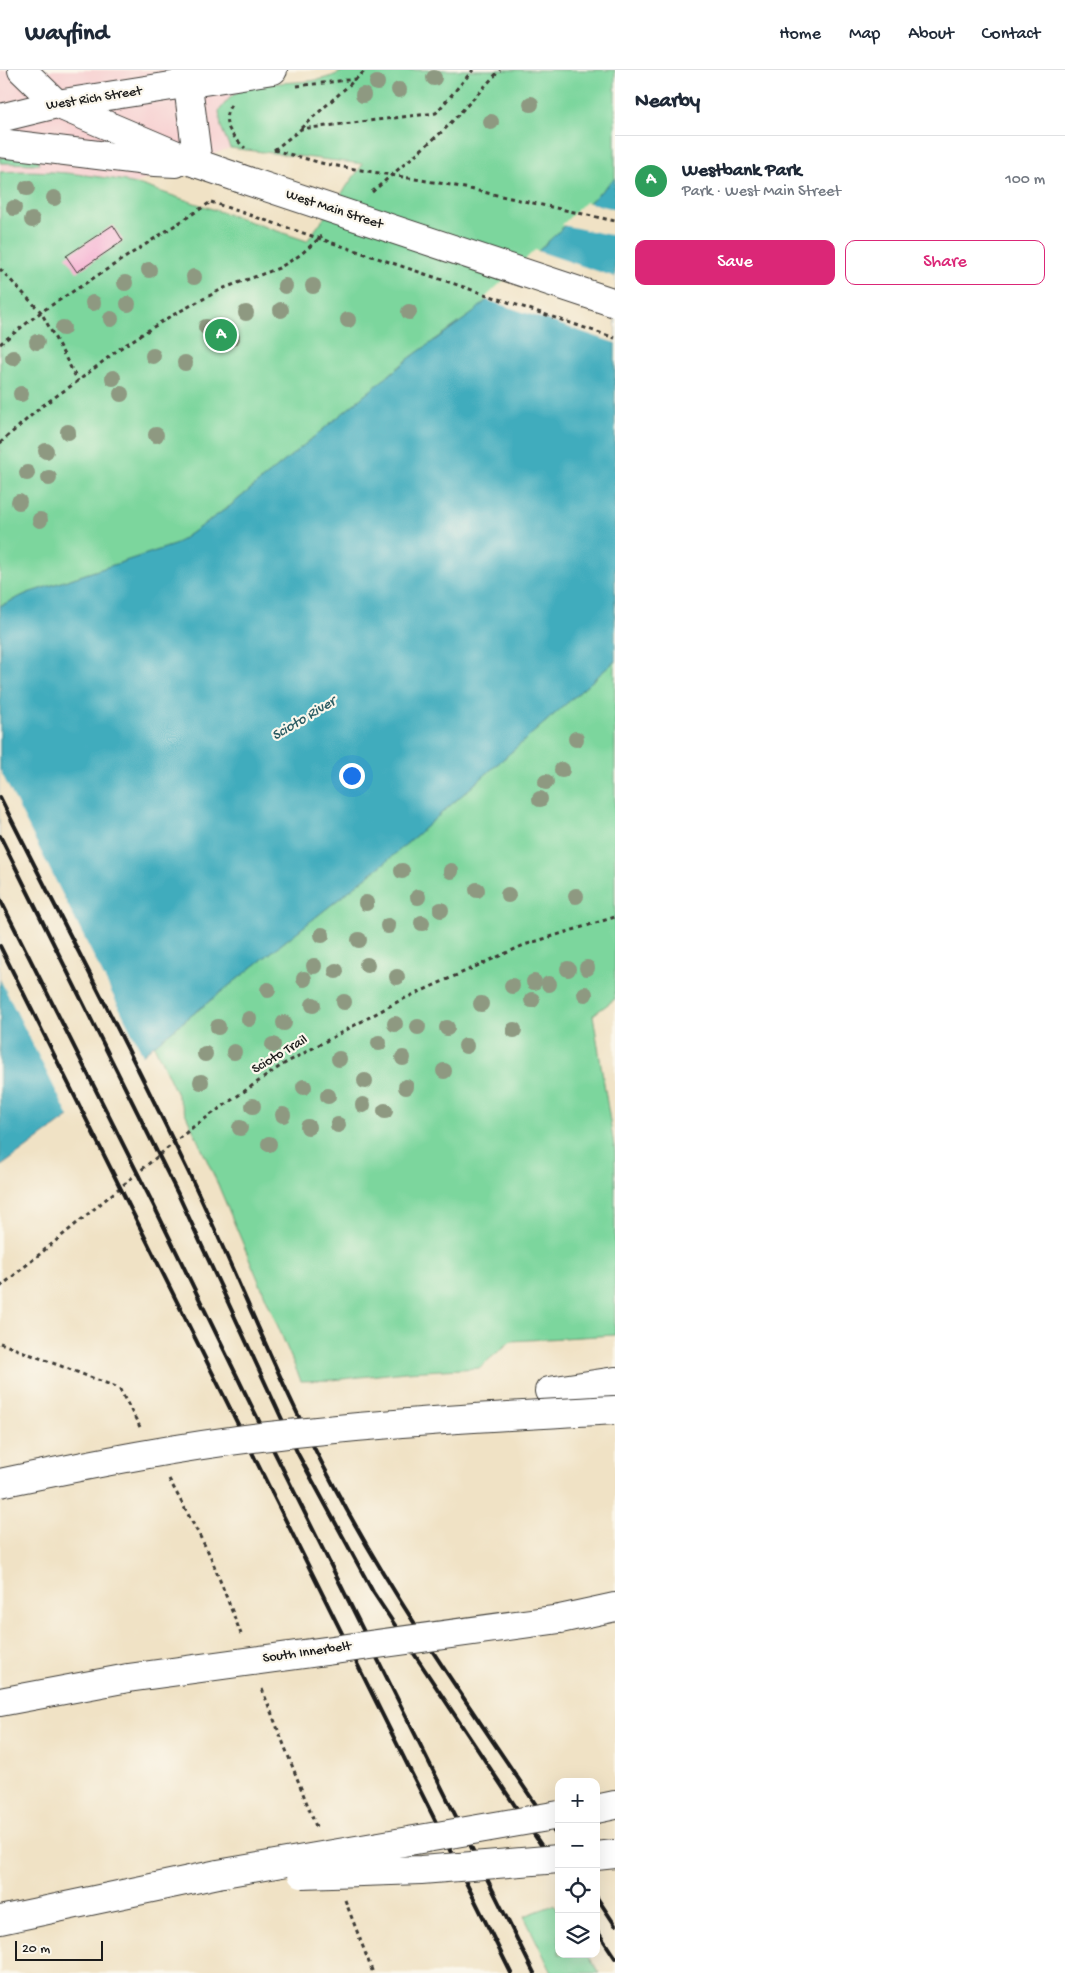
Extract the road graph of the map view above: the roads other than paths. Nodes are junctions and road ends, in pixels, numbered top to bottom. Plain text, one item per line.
1 (22, 70) edge
2 (273, 70) edge
3 (187, 77) edge
4 (57, 104) junction
5 (0, 118) edge
6 (0, 143) edge
7 (198, 164) junction
8 (615, 303) edge
9 (615, 1381) edge
10 (549, 1391) dead end
11 (615, 1410) edge
12 (0, 1483) edge
13 (615, 1607) edge
14 (615, 1614) edge
15 (560, 1619) junction
16 (0, 1702) edge
17 (615, 1805) edge
18 (600, 1808) edge
19 (555, 1816) edge
20 (615, 1854) edge
21 (600, 1856) edge
22 (555, 1858) edge
23 (218, 1874) junction
24 (0, 1920) edge

1 - 4 main road
2 - 3 main road, West Rich Street
3 - 4 main road, West Rich Street
3 - 7 main road
4 - 5 main road, West Rich Street
4 - 7 main road, West Main Street
6 - 7 main road
7 - 8 main road, West Main Street, bridge
9 - 10 main road
11 - 12 main road, bridge
13 - 15 main road
14 - 15 main road, South Innerbelt
15 - 16 main road, South Innerbelt, bridge
17 - 18 main road
19 - 23 main road, bridge
20 - 21 main road
22 - 23 main road, bridge
23 - 24 main road

